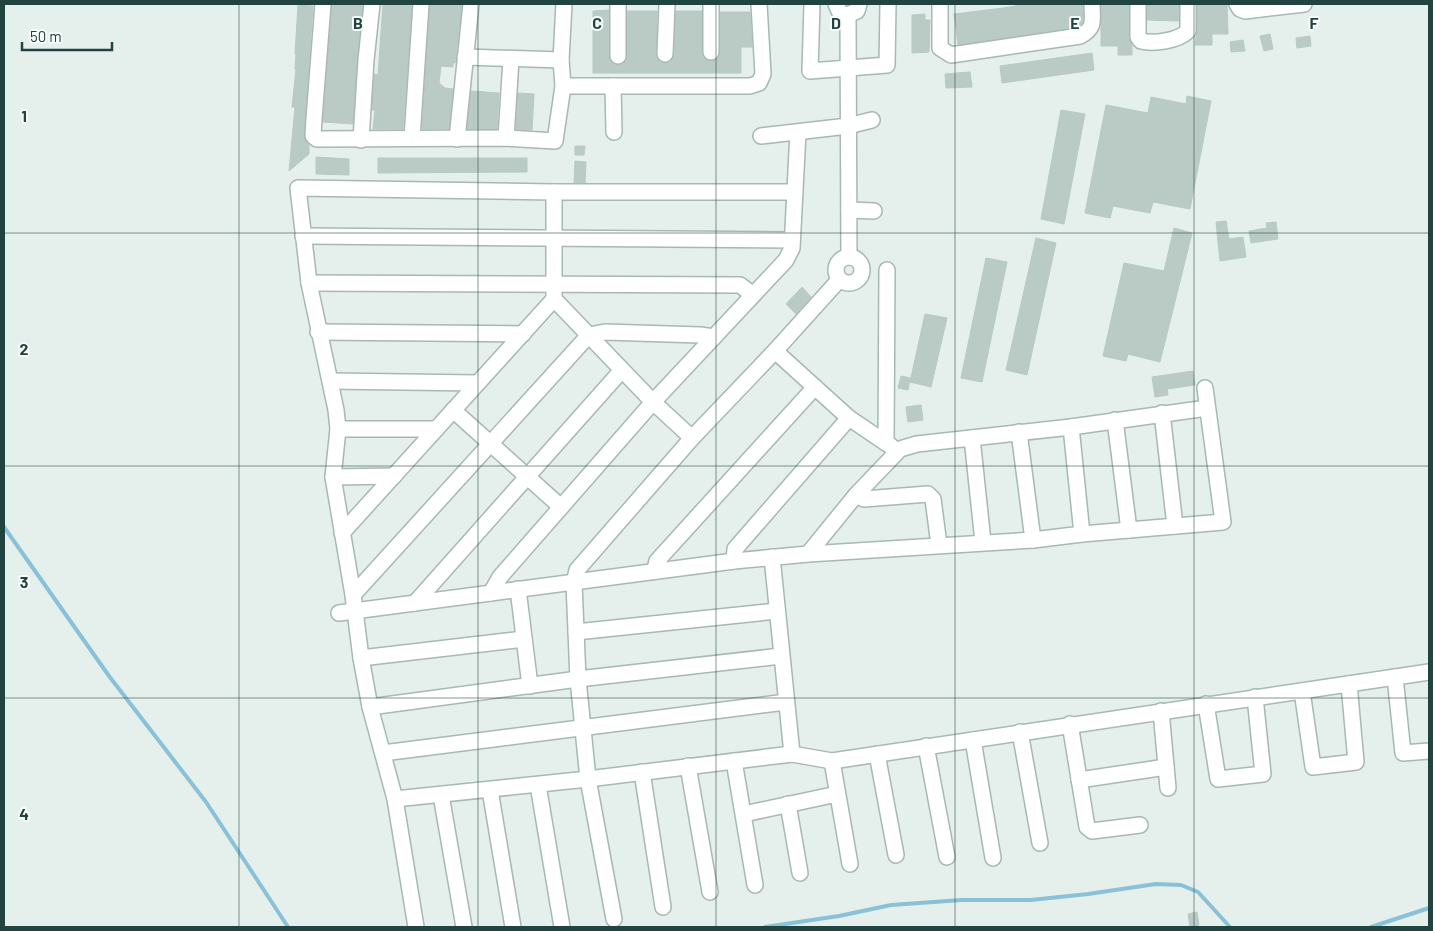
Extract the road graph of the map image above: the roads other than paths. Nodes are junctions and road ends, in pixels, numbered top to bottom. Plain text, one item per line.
1 (323, 4) edge
2 (372, 4) edge
3 (421, 4) edge
4 (471, 4) edge
5 (564, 4) edge
6 (618, 4) edge
7 (667, 4) edge
8 (711, 4) edge
9 (759, 4) edge
10 (812, 4) edge
11 (836, 4) edge
12 (859, 4) edge
13 (868, 4) edge
14 (888, 4) edge
15 (940, 4) edge
16 (1092, 4) edge
17 (1138, 4) edge
18 (1188, 4) edge
19 (1237, 4) edge
20 (1304, 4) edge
21 (848, 15) junction
22 (711, 52) dead end
23 (665, 54) dead end
24 (618, 56) dead end
25 (465, 58) junction
26 (511, 59) junction
27 (561, 60) junction
28 (848, 67) junction
29 (562, 86) junction
30 (614, 86) junction
31 (872, 120) dead end
32 (848, 126) junction
33 (614, 132) dead end
34 (798, 132) junction
35 (761, 136) dead end
36 (412, 138) junction
37 (506, 138) junction
38 (457, 139) junction
39 (361, 140) junction
40 (554, 192) junction
41 (794, 192) junction
42 (849, 210) junction
43 (874, 211) dead end
44 (303, 236) junction
45 (553, 238) junction
46 (792, 240) junction
47 (849, 257) junction
48 (875, 271) junction
49 (839, 280) junction
50 (309, 283) junction
51 (554, 292) junction
52 (753, 295) junction
53 (318, 332) junction
54 (523, 334) junction
55 (589, 335) junction
56 (714, 337) junction
57 (775, 351) junction
58 (622, 370) junction
59 (330, 381) junction
60 (478, 383) junction
61 (815, 387) junction
62 (1205, 388) dead end
63 (653, 402) junction
64 (1207, 408) junction
65 (454, 410) junction
66 (1162, 414) junction
67 (849, 418) junction
68 (1115, 420) junction
69 (1071, 427) junction
70 (338, 428) junction
71 (436, 429) junction
72 (1019, 432) junction
73 (692, 438) junction
74 (972, 438) junction
75 (491, 443) junction
76 (893, 446) junction
77 (333, 476) junction
78 (394, 476) junction
79 (527, 476) junction
80 (856, 495) junction
81 (561, 507) junction
82 (1176, 526) junction
83 (1129, 530) junction
84 (342, 534) junction
85 (1082, 534) junction
86 (1033, 540) junction
87 (983, 542) junction
88 (939, 545) junction
89 (808, 554) junction
90 (772, 556) junction
91 (734, 561) junction
92 (656, 571) junction
93 (574, 582) junction
94 (518, 589) junction
95 (491, 593) junction
96 (354, 603) junction
97 (415, 603) junction
98 (777, 611) junction
99 (339, 613) dead end
100 (576, 632) junction
101 (524, 639) junction
102 (781, 656) junction
103 (361, 658) junction
104 (1429, 672) edge
105 (1395, 677) junction
106 (578, 679) junction
107 (1349, 684) junction
108 (530, 686) junction
109 (1302, 691) junction
110 (1255, 697) junction
111 (786, 702) junction
112 (1206, 704) junction
113 (370, 707) junction
114 (1161, 711) junction
115 (1070, 724) junction
116 (583, 728) junction
117 (1020, 732) junction
118 (973, 740) junction
119 (926, 746) junction
120 (1429, 751) edge
121 (383, 753) junction
122 (792, 754) junction
123 (877, 754) junction
124 (734, 761) junction
125 (832, 761) junction
126 (688, 766) junction
127 (1166, 767) junction
128 (642, 772) junction
129 (588, 779) junction
130 (1079, 780) junction
131 (538, 785) junction
132 (1168, 788) dead end
133 (490, 790) junction
134 (837, 794) junction
135 (441, 795) junction
136 (395, 800) junction
137 (788, 804) junction
138 (744, 814) junction
139 (1140, 825) dead end
140 (1040, 843) dead end
141 (896, 855) dead end
142 (947, 857) dead end
143 (993, 858) dead end
144 (850, 864) dead end
145 (800, 873) dead end
146 (755, 885) dead end
147 (710, 892) dead end
148 (663, 907) dead end
149 (614, 919) dead end
150 (416, 927) edge
151 (464, 927) edge
152 (513, 927) edge
153 (562, 927) edge

1 - 39 street
2 - 39 street
3 - 36 street
4 - 25 street
5 - 27 street
6 - 24 street
7 - 23 street
8 - 22 street
9 - 30 street
10 - 28 street
11 - 21 street
12 - 13 street
12 - 21 street
14 - 28 street
15 - 16 street
17 - 18 street
19 - 20 street
21 - 28 street
25 - 26 street
25 - 38 street
26 - 27 street
26 - 37 street
27 - 29 street
28 - 32 street
29 - 30 street
29 - 37 street
30 - 33 street
31 - 32 street
32 - 34 street
32 - 42 street
34 - 35 street
34 - 41 street
36 - 38 street
36 - 39 street
37 - 38 street
40 - 41 street
40 - 44 street
40 - 45 street
41 - 46 street
42 - 43 street
42 - 47 street
44 - 45 street
44 - 50 street
45 - 46 street
45 - 51 street
46 - 52 street
47 - 48 street
47 - 49 street
48 - 49 street
48 - 76 street
49 - 57 street
50 - 51 street
50 - 53 street
51 - 52 street
51 - 54 street
51 - 55 street
52 - 56 street
53 - 54 street
53 - 59 street
54 - 60 street
55 - 56 street
55 - 58 street
55 - 75 street
56 - 63 street
57 - 61 street
57 - 73 street
58 - 63 street
58 - 79 street
59 - 60 street
59 - 70 street
60 - 65 street
61 - 67 street
61 - 92 street
62 - 64 street
63 - 73 street
63 - 81 street
64 - 66 street
64 - 82 street
65 - 71 street
65 - 75 street
66 - 68 street
66 - 82 street
67 - 76 street
67 - 91 street
68 - 69 street
68 - 83 street
69 - 72 street
69 - 85 street
70 - 71 street
70 - 77 street
71 - 78 street
72 - 74 street
72 - 86 street
73 - 93 street
74 - 76 street
74 - 87 street
75 - 79 street
75 - 96 street
76 - 80 street
77 - 78 street
77 - 84 street
78 - 84 street
79 - 81 street
79 - 97 street
80 - 88 street
80 - 89 street
81 - 95 street
82 - 83 street
83 - 85 street
84 - 96 street
85 - 86 street
86 - 87 street
87 - 88 street
88 - 89 street
89 - 90 street
90 - 91 street
90 - 98 street
91 - 92 street
92 - 93 street
93 - 94 street
93 - 100 street
94 - 95 street
94 - 101 street
95 - 97 street
96 - 97 street
96 - 99 street
96 - 103 street
98 - 100 street
98 - 102 street
100 - 106 street
101 - 103 street
101 - 108 street
102 - 106 street
102 - 111 street
103 - 113 street
104 - 105 street
105 - 107 street
105 - 120 street
106 - 108 street
106 - 116 street
107 - 109 street
107 - 109 street
108 - 113 street
109 - 110 street
110 - 112 street
110 - 112 street
111 - 116 street
111 - 122 street
112 - 114 street
113 - 121 street
114 - 115 street
114 - 127 street
115 - 117 street
115 - 130 street
116 - 121 street
116 - 129 street
117 - 118 street
117 - 140 street
118 - 119 street
118 - 143 street
119 - 123 street
119 - 142 street
121 - 136 street
122 - 124 street
122 - 125 street
123 - 125 street
123 - 141 street
124 - 126 street
124 - 138 street
125 - 134 street
126 - 128 street
126 - 147 street
127 - 130 street
127 - 132 street
128 - 129 street
128 - 148 street
129 - 131 street
129 - 149 street
130 - 139 street
131 - 133 street
131 - 153 street
133 - 135 street
133 - 152 street
134 - 137 street
134 - 144 street
135 - 136 street
135 - 151 street
136 - 150 street
137 - 138 street
137 - 145 street
138 - 146 street

